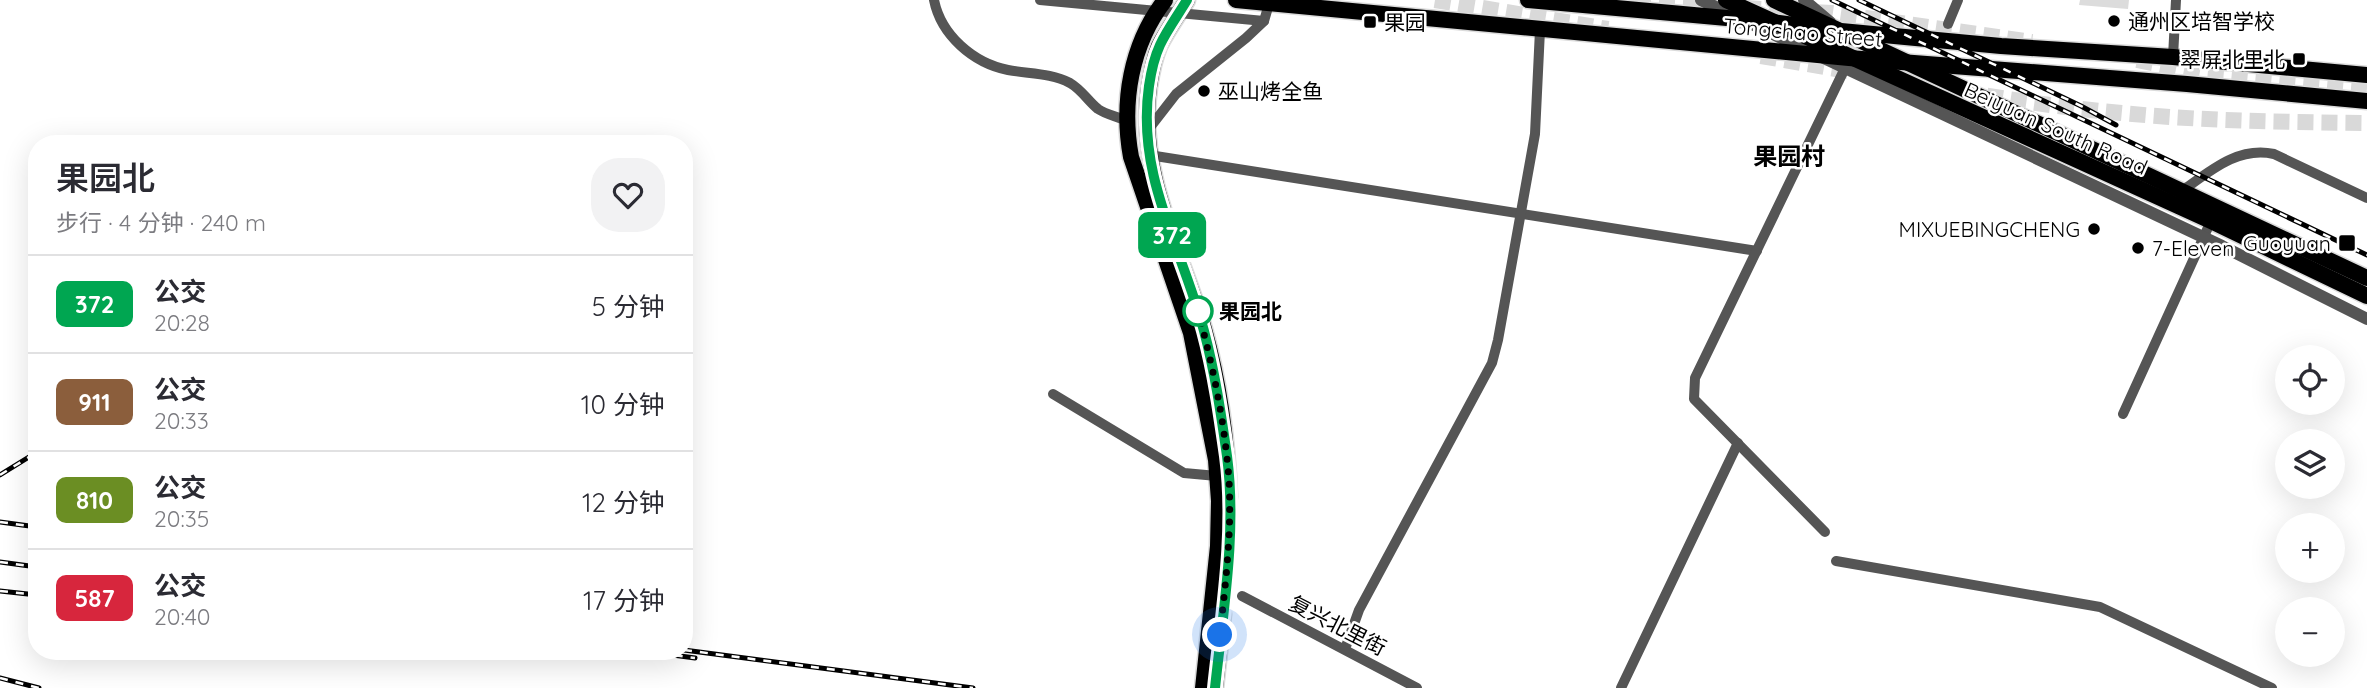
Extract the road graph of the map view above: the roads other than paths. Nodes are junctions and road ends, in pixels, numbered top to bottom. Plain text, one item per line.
1 (934, 0) edge
2 (1040, 0) edge
3 (1236, 0) edge
4 (1528, 0) edge
5 (1701, 0) edge
6 (1726, 0) edge
7 (1774, 0) edge
8 (1804, 0) edge
9 (1958, 0) edge
10 (2176, 0) edge
11 (1269, 4) junction
12 (1161, 6) edge
13 (1183, 7) edge
14 (1740, 19) junction
15 (1264, 21) junction
16 (1771, 22) junction
17 (1948, 24) dead end
18 (1539, 30) junction
19 (1841, 31) junction
20 (1815, 55) junction
21 (2173, 57) junction
22 (1900, 61) junction
23 (1847, 63) junction
24 (2367, 75) edge
25 (2367, 101) edge
26 (1127, 121) junction
27 (1146, 133) junction
28 (1149, 155) junction
29 (2182, 191) junction
30 (2367, 198) edge
31 (1520, 214) junction
32 (2211, 222) junction
33 (2204, 237) junction
34 (1757, 251) junction
35 (2367, 278) edge
36 (2367, 296) edge
37 (2367, 319) edge
38 (1053, 394) dead end
39 (2123, 414) dead end
40 (1738, 443) junction
41 (1217, 476) junction
42 (1825, 532) dead end
43 (1836, 561) dead end
44 (1242, 596) dead end
45 (1345, 649) junction
46 (1203, 688) edge
47 (1215, 688) edge
48 (1417, 688) edge
49 (1622, 688) edge
50 (2272, 688) edge

1 - 26 street
2 - 12 street
3 - 11 main road, Tongchao Street
4 - 14 main road, Tongchao Street
5 - 14 street
6 - 16 main road, Beiyuan South Road
7 - 19 main road, Beiyuan South Road
8 - 19 street
9 - 17 street
10 - 21 street
11 - 15 street
11 - 18 main road, Tongchao Street
12 - 13 street
12 - 26 main road
13 - 15 street
13 - 27 main road
14 - 16 main road, Tongchao Street
14 - 20 street
15 - 27 street
16 - 19 main road, Tongchao Street
16 - 23 main road, Beiyuan South Road
18 - 20 main road, Tongchao Street
18 - 31 street
19 - 21 main road, Tongchao Street
19 - 22 main road, Beiyuan South Road
20 - 23 main road, Tongchao Street
21 - 24 main road, Tongchao Street
22 - 23 main road, Tongchao Street
22 - 25 main road, Tongchao Street
22 - 29 main road, Beiyuan South Road
23 - 32 main road, Beiyuan South Road
23 - 33 street
23 - 34 street
26 - 41 main road
27 - 28 main road
28 - 31 street
28 - 47 main road
29 - 30 street
29 - 35 main road, Beiyuan South Road
31 - 34 street
31 - 45 street
32 - 33 street
32 - 36 main road, Beiyuan South Road
33 - 37 street
33 - 39 street
34 - 40 street
38 - 41 street
40 - 42 street
40 - 49 street
41 - 46 main road
43 - 50 street
44 - 45 street, 复兴北里街
45 - 48 street, 复兴北里街

